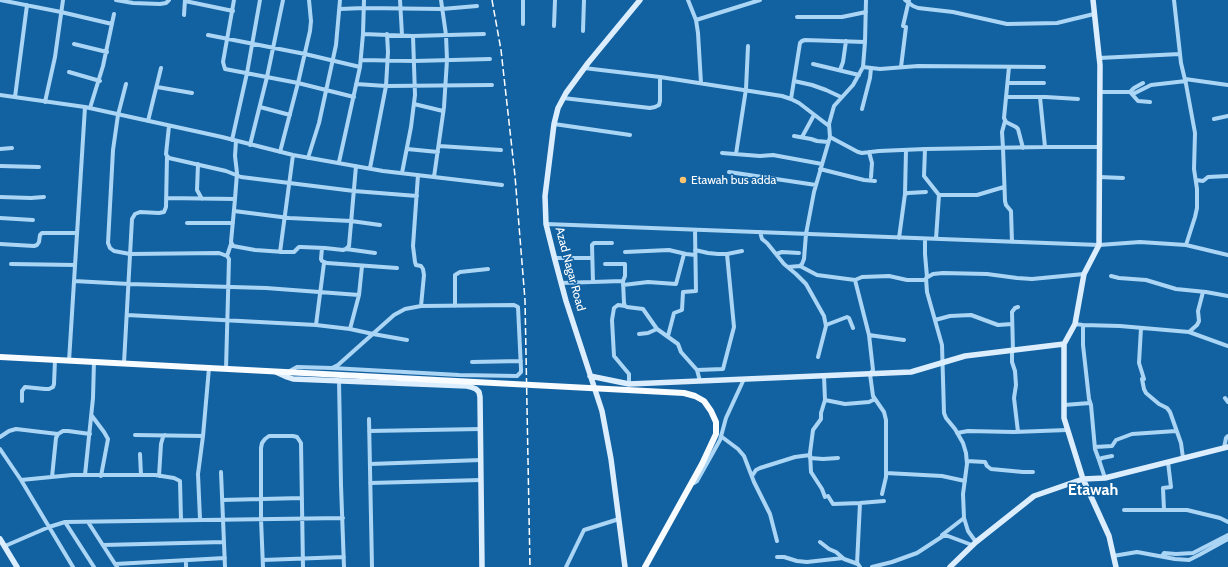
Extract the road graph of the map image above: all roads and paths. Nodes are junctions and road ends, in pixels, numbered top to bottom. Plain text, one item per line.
1 (0, 0) edge
2 (63, 0) edge
3 (116, 0) edge
4 (169, 0) edge
5 (234, 0) edge
6 (260, 0) edge
7 (282, 0) edge
8 (309, 0) edge
9 (340, 0) edge
10 (364, 0) edge
11 (400, 0) edge
12 (440, 0) edge
13 (523, 0) edge
14 (555, 0) edge
15 (584, 0) edge
16 (640, 0) edge
17 (688, 0) edge
18 (760, 0) edge
19 (866, 0) edge
20 (1093, 0) edge
21 (1174, 0) edge
22 (185, 1) edge
23 (907, 1) edge
24 (27, 5) junction
25 (477, 6) dead end
26 (364, 8) junction
27 (340, 9) junction
28 (401, 9) junction
29 (442, 9) junction
30 (232, 11) junction
31 (61, 12) junction
32 (866, 12) junction
33 (114, 14) dead end
34 (1094, 14) junction
35 (184, 15) dead end
36 (797, 17) dead end
37 (696, 20) junction
38 (112, 24) junction
39 (523, 24) dead end
40 (554, 26) dead end
41 (583, 31) dead end
42 (364, 34) junction
43 (387, 34) junction
44 (484, 34) dead end
45 (208, 35) dead end
46 (402, 35) junction
47 (446, 35) junction
48 (413, 36) junction
49 (227, 39) junction
50 (846, 41) junction
51 (865, 42) junction
52 (74, 44) dead end
53 (252, 44) junction
54 (748, 46) dead end
55 (273, 48) junction
56 (107, 52) junction
57 (305, 54) junction
58 (1180, 54) junction
59 (1100, 58) junction
60 (490, 59) dead end
61 (361, 60) junction
62 (387, 60) junction
63 (447, 60) junction
64 (414, 61) junction
65 (333, 62) junction
66 (813, 64) dead end
67 (360, 67) junction
68 (901, 67) junction
69 (1009, 67) junction
70 (1044, 67) dead end
71 (161, 68) dead end
72 (584, 68) junction
73 (863, 68) junction
74 (871, 68) junction
75 (840, 70) junction
76 (69, 72) dead end
77 (247, 73) junction
78 (859, 74) junction
79 (267, 77) junction
80 (660, 77) junction
81 (100, 80) junction
82 (1185, 80) junction
83 (794, 81) junction
84 (298, 83) junction
85 (701, 83) junction
86 (1008, 83) junction
87 (1044, 83) dead end
88 (1143, 83) dead end
89 (126, 84) dead end
90 (356, 84) junction
91 (415, 85) junction
92 (446, 85) junction
93 (492, 85) dead end
94 (1228, 85) edge
95 (386, 86) junction
96 (157, 87) junction
97 (746, 90) junction
98 (326, 91) junction
99 (1100, 92) junction
100 (192, 93) dead end
101 (1131, 93) junction
102 (0, 95) edge
103 (15, 97) junction
104 (354, 97) junction
105 (841, 97) junction
106 (1040, 97) junction
107 (563, 98) junction
108 (1006, 98) junction
109 (791, 99) junction
110 (1078, 99) dead end
111 (45, 102) junction
112 (1150, 102) dead end
113 (414, 104) junction
114 (85, 107) junction
115 (260, 107) junction
116 (90, 108) junction
117 (862, 109) dead end
118 (443, 110) junction
119 (118, 115) junction
120 (290, 115) junction
121 (814, 115) junction
122 (1228, 116) edge
123 (1214, 119) dead end
124 (1005, 120) junction
125 (148, 121) junction
126 (554, 124) junction
127 (169, 126) junction
128 (829, 126) junction
129 (630, 135) dead end
130 (794, 136) dead end
131 (830, 137) junction
132 (802, 138) junction
133 (234, 141) junction
134 (828, 142) junction
135 (250, 145) junction
136 (439, 146) junction
137 (1045, 147) junction
138 (12, 148) dead end
139 (1004, 148) junction
140 (1023, 148) junction
141 (1100, 148) junction
142 (0, 149) edge
143 (407, 149) junction
144 (925, 149) junction
145 (501, 150) dead end
146 (906, 150) junction
147 (280, 152) junction
148 (438, 152) junction
149 (870, 152) junction
150 (722, 153) dead end
151 (736, 154) junction
152 (293, 155) junction
153 (167, 156) junction
154 (308, 158) junction
155 (339, 162) junction
156 (198, 164) junction
157 (822, 164) junction
158 (0, 166) edge
159 (356, 166) junction
160 (39, 167) dead end
161 (370, 168) junction
162 (820, 169) junction
163 (729, 172) dead end
164 (402, 173) junction
165 (418, 174) junction
166 (237, 176) junction
167 (434, 176) junction
168 (1228, 176) edge
169 (871, 177) dead end
170 (1100, 177) junction
171 (1123, 178) dead end
172 (1196, 180) junction
173 (875, 181) dead end
174 (290, 183) junction
175 (502, 185) dead end
176 (816, 185) junction
177 (1004, 187) junction
178 (354, 192) junction
179 (926, 192) dead end
180 (905, 194) junction
181 (417, 196) junction
182 (939, 196) junction
183 (0, 197) edge
184 (44, 197) dead end
185 (166, 198) junction
186 (202, 199) junction
187 (236, 199) junction
188 (234, 211) junction
189 (285, 217) junction
190 (0, 218) edge
191 (33, 220) dead end
192 (351, 221) junction
193 (187, 223) dead end
194 (233, 223) junction
195 (546, 224) junction
196 (380, 225) dead end
197 (695, 230) junction
198 (760, 232) junction
199 (77, 233) junction
200 (806, 234) junction
201 (899, 238) junction
202 (925, 239) junction
203 (936, 239) junction
204 (1012, 242) junction
205 (612, 243) dead end
206 (0, 244) edge
207 (231, 244) junction
208 (1099, 245) junction
209 (1186, 245) junction
210 (325, 248) junction
211 (346, 249) junction
212 (695, 250) junction
213 (742, 251) dead end
214 (280, 252) junction
215 (625, 252) dead end
216 (375, 253) dead end
217 (799, 253) dead end
218 (130, 254) junction
219 (684, 254) junction
220 (727, 254) junction
221 (776, 254) junction
222 (695, 255) junction
223 (1228, 255) edge
224 (227, 256) junction
225 (554, 258) junction
226 (592, 258) junction
227 (324, 263) junction
228 (11, 264) dead end
229 (605, 264) dead end
230 (75, 265) junction
231 (362, 266) junction
232 (800, 266) junction
233 (397, 268) dead end
234 (788, 268) junction
235 (488, 269) dead end
236 (1084, 274) junction
237 (1111, 276) dead end
238 (927, 278) junction
239 (855, 280) junction
240 (74, 281) junction
241 (594, 282) junction
242 (561, 283) junction
243 (623, 283) junction
244 (128, 284) junction
245 (228, 288) junction
246 (321, 292) junction
247 (1203, 292) junction
248 (359, 295) junction
249 (1228, 296) edge
250 (421, 306) junction
251 (455, 306) junction
252 (625, 306) junction
253 (1018, 307) dead end
254 (127, 315) junction
255 (227, 320) junction
256 (935, 320) junction
257 (1012, 324) junction
258 (1075, 324) junction
259 (316, 325) junction
260 (826, 325) junction
261 (1083, 326) junction
262 (853, 328) dead end
263 (1141, 328) junction
264 (350, 329) junction
265 (657, 329) junction
266 (1189, 332) junction
267 (373, 334) junction
268 (639, 334) dead end
269 (869, 335) junction
270 (668, 336) junction
271 (407, 340) dead end
272 (904, 340) dead end
273 (1064, 344) junction
274 (1228, 346) edge
275 (1012, 349) junction
276 (818, 356) dead end
277 (0, 357) edge
278 (55, 360) junction
279 (69, 361) junction
280 (94, 361) junction
281 (520, 361) junction
282 (472, 362) dead end
283 (124, 363) junction
284 (942, 363) junction
285 (209, 368) junction
286 (332, 368) junction
287 (226, 369) junction
288 (697, 370) junction
289 (275, 371) junction
290 (288, 372) junction
291 (870, 374) junction
292 (590, 376) junction
293 (824, 376) junction
294 (744, 379) junction
295 (339, 381) junction
296 (700, 381) junction
297 (629, 384) junction
298 (875, 399) junction
299 (825, 400) junction
300 (22, 401) dead end
301 (1090, 403) junction
302 (1064, 405) junction
303 (92, 416) junction
304 (369, 419) dead end
305 (481, 429) junction
306 (1067, 430) junction
307 (369, 431) junction
308 (1018, 432) junction
309 (1176, 432) junction
310 (957, 433) junction
311 (58, 434) junction
312 (90, 434) junction
313 (135, 435) dead end
314 (165, 435) junction
315 (203, 436) junction
316 (1228, 436) edge
317 (0, 437) edge
318 (722, 437) junction
319 (1095, 447) junction
320 (0, 448) edge
321 (1226, 448) edge
322 (140, 454) dead end
323 (1112, 456) dead end
324 (810, 457) junction
325 (838, 458) dead end
326 (1183, 458) junction
327 (481, 460) junction
328 (1099, 460) junction
329 (967, 461) junction
330 (1168, 462) junction
331 (370, 464) junction
332 (221, 472) dead end
333 (1033, 472) dead end
334 (886, 473) junction
335 (85, 475) junction
336 (141, 475) junction
337 (101, 476) junction
338 (159, 476) junction
339 (752, 476) junction
340 (52, 477) junction
341 (1104, 478) junction
342 (1083, 479) junction
343 (21, 480) junction
344 (481, 480) junction
345 (965, 481) junction
346 (692, 482) junction
347 (370, 483) junction
348 (882, 494) dead end
349 (302, 498) junction
350 (261, 499) junction
351 (222, 500) junction
352 (884, 501) dead end
353 (860, 503) junction
354 (1124, 510) dead end
355 (1164, 510) junction
356 (343, 518) junction
357 (964, 518) junction
358 (261, 519) junction
359 (302, 519) junction
360 (619, 519) junction
361 (181, 520) junction
362 (200, 520) junction
363 (223, 520) junction
364 (65, 522) junction
365 (88, 522) junction
366 (1228, 522) edge
367 (49, 527) junction
368 (1228, 535) edge
369 (940, 536) junction
370 (0, 539) edge
371 (1228, 540) edge
372 (777, 541) dead end
373 (224, 542) junction
374 (820, 542) dead end
375 (974, 544) junction
376 (103, 545) junction
377 (4, 546) junction
378 (1113, 554) junction
379 (1162, 555) junction
380 (344, 557) junction
381 (776, 557) dead end
382 (225, 558) junction
383 (303, 558) junction
384 (843, 558) junction
385 (186, 560) junction
386 (263, 560) junction
387 (849, 564) edge
388 (116, 565) edge
389 (859, 565) edge
390 (17, 567) edge
391 (73, 567) edge
392 (94, 567) edge
393 (186, 567) edge
394 (225, 567) edge
395 (263, 567) edge
396 (303, 567) edge
397 (344, 567) edge
398 (372, 567) edge
399 (482, 567) edge
400 (566, 567) edge
401 (625, 567) edge
402 (645, 567) edge
403 (872, 567) edge
404 (950, 567) edge
405 (1116, 567) edge

1 - 24 street
2 - 31 street
3 - 4 street
5 - 30 street
6 - 53 street
7 - 55 street
8 - 57 street
9 - 27 street
10 - 26 street
11 - 28 street
12 - 29 street
13 - 39 street
14 - 40 street
15 - 41 street
16 - 72 street, Azad Nagar Road
17 - 37 street
18 - 37 street
19 - 32 street
20 - 34 street
21 - 58 street
22 - 30 street
22 - 35 street
23 - 34 street
23 - 68 street
24 - 31 street
24 - 103 street
25 - 29 street
26 - 27 street
26 - 28 street
26 - 42 street
27 - 65 street
28 - 29 street
28 - 46 street
29 - 47 street
30 - 49 street
31 - 38 street
31 - 111 street
32 - 36 street
32 - 51 street
33 - 38 street
34 - 59 street
37 - 85 street
38 - 56 street
42 - 43 street
42 - 61 street
43 - 46 street
43 - 62 street
44 - 47 street
45 - 49 street
46 - 48 street
47 - 48 street
47 - 63 street
48 - 64 street
49 - 53 street
49 - 77 street
50 - 51 street
50 - 75 street
50 - 83 street
51 - 73 street
52 - 56 street
53 - 55 street
53 - 77 street
54 - 97 street
55 - 57 street
55 - 79 street
56 - 81 street
57 - 65 street
57 - 84 street
58 - 59 street
58 - 82 street
59 - 99 street
60 - 63 street
61 - 62 street
61 - 67 street
62 - 64 street
62 - 95 street
63 - 64 street
63 - 92 street
64 - 91 street
65 - 67 street
65 - 98 street
66 - 75 street
67 - 90 street
68 - 69 street
68 - 74 street
69 - 70 street
69 - 86 street
71 - 96 street
72 - 80 street
72 - 107 street, Azad Nagar Road
73 - 74 street
73 - 78 street
74 - 117 street
75 - 78 street
76 - 81 street
77 - 79 street
77 - 133 street
78 - 105 street
79 - 84 street
79 - 115 street
80 - 85 street
80 - 107 street
81 - 116 street
82 - 94 street
82 - 101 street
82 - 172 street
83 - 105 street
83 - 109 street
84 - 98 street
84 - 120 street
85 - 97 street
86 - 87 street
86 - 108 street
88 - 101 street
89 - 119 street
90 - 95 street
90 - 104 street
91 - 92 street
91 - 95 street
91 - 113 street
92 - 93 street
92 - 118 street
95 - 161 street
96 - 100 street
96 - 125 street
97 - 109 street
97 - 151 street
98 - 104 street
98 - 154 street
99 - 101 street
99 - 141 street
101 - 112 street
102 - 103 street
103 - 111 street
104 - 155 street
105 - 128 street
106 - 108 street
106 - 110 street
106 - 137 street
107 - 126 street, Azad Nagar Road
108 - 124 street
109 - 121 street
111 - 114 street
113 - 118 street
113 - 143 street
114 - 116 street
114 - 199 street
115 - 120 street
115 - 135 street
116 - 119 street
118 - 136 street
119 - 125 street
119 - 218 street
120 - 147 street
121 - 128 street
121 - 132 street
122 - 123 street
124 - 139 street
124 - 140 street
125 - 127 street
126 - 129 street
126 - 195 street, Azad Nagar Road
127 - 133 street
127 - 153 street
128 - 131 street
130 - 132 street
131 - 134 street
131 - 149 street
132 - 134 street
133 - 135 street
133 - 166 street
134 - 157 street
135 - 147 street
136 - 145 street
136 - 148 street
137 - 140 street
137 - 141 street
138 - 142 street
139 - 140 street
139 - 144 street
139 - 177 street
141 - 170 street
143 - 148 street
143 - 164 street
144 - 146 street
144 - 182 street
146 - 149 street
146 - 180 street
147 - 152 street
148 - 167 street
149 - 169 street
150 - 151 street
151 - 157 street
152 - 154 street
152 - 174 street
153 - 156 street
153 - 185 street
154 - 155 street
155 - 159 street
156 - 166 street
156 - 186 street
157 - 162 street
158 - 160 street
159 - 161 street
159 - 178 street
161 - 164 street
162 - 173 street
162 - 176 street
163 - 176 street
164 - 165 street
165 - 167 street
165 - 181 street
166 - 174 street
166 - 187 street
167 - 175 street
168 - 172 street
170 - 171 street
170 - 208 street
172 - 209 street
174 - 178 street
174 - 189 street
176 - 200 street
177 - 182 street
177 - 204 street
178 - 181 street
178 - 192 street
179 - 180 street
180 - 201 street
181 - 250 street
182 - 203 street
183 - 184 street
185 - 186 street
185 - 218 street
186 - 187 street
187 - 188 street
188 - 189 street
188 - 194 street
189 - 192 street
189 - 214 street
190 - 191 street
192 - 196 street
192 - 211 street
193 - 194 street
194 - 207 street
195 - 197 street
195 - 225 street, Azad Nagar Road
197 - 198 street
197 - 212 street
198 - 200 street
198 - 221 street
199 - 206 street
199 - 230 street
200 - 201 street
200 - 232 street
201 - 202 street
202 - 203 street
202 - 238 street
203 - 204 street
204 - 208 street
205 - 226 street
207 - 214 street
207 - 224 street
208 - 209 street
208 - 236 street
209 - 223 street
210 - 211 street
210 - 214 street
210 - 227 street
211 - 216 street
212 - 220 street
212 - 222 street
213 - 220 street
215 - 219 street
217 - 221 street
218 - 224 street
218 - 244 street
219 - 222 street
219 - 243 street
220 - 288 street
221 - 234 street
222 - 270 street
224 - 245 street
225 - 226 street
225 - 242 street, Azad Nagar Road
226 - 241 street
227 - 231 street
227 - 246 street
228 - 230 street
229 - 243 street
230 - 240 street
231 - 233 street
231 - 248 street
232 - 234 street
232 - 239 street
234 - 260 street
235 - 251 street
236 - 238 street
236 - 258 street
237 - 247 street
238 - 239 street
238 - 256 street
239 - 269 street
240 - 244 street
240 - 279 street
241 - 242 street
241 - 243 street
242 - 292 street, Azad Nagar Road
243 - 252 street
244 - 245 street
244 - 254 street
245 - 246 street
245 - 255 street
246 - 248 street
246 - 259 street
247 - 249 street
247 - 266 street
248 - 264 street
250 - 251 street
250 - 267 street
251 - 281 street
252 - 265 street
252 - 297 street
253 - 257 street
254 - 255 street
254 - 283 street
255 - 259 street
255 - 287 street
256 - 257 street
256 - 284 street
257 - 275 street
258 - 261 street
258 - 273 street
259 - 264 street
260 - 262 street
260 - 276 street
261 - 263 street
261 - 301 street
263 - 266 street
263 - 309 street
264 - 267 street
265 - 268 street
265 - 270 street
266 - 274 street
267 - 271 street
267 - 286 street
269 - 272 street
269 - 291 street
270 - 288 street
273 - 275 street
273 - 302 street
275 - 284 street
275 - 308 street
277 - 278 main road
278 - 279 main road
278 - 300 street
279 - 280 main road
280 - 283 main road
280 - 303 street
281 - 282 street
281 - 286 street
283 - 285 main road
284 - 291 street
284 - 310 street
285 - 287 main road
285 - 315 street
286 - 290 street
287 - 289 main road
288 - 296 street
289 - 290 main road
289 - 295 street
290 - 346 main road
291 - 293 street
291 - 298 street
292 - 297 street
292 - 360 street, Azad Nagar Road
293 - 294 street
293 - 299 street
294 - 296 street
294 - 318 street
295 - 305 street
295 - 356 street
296 - 297 street
298 - 299 street
298 - 334 street
299 - 324 street
301 - 302 street
301 - 319 street
302 - 306 street
303 - 312 street
303 - 337 street
304 - 307 street
305 - 307 street
305 - 327 street
306 - 308 street
306 - 342 street
307 - 331 street
308 - 310 street
309 - 319 street
309 - 326 street
310 - 329 street
311 - 312 street
311 - 317 street
311 - 340 street
312 - 335 street
313 - 314 street
314 - 315 street
314 - 338 street
315 - 362 street
316 - 321 street
318 - 339 street
318 - 346 street
319 - 328 street
320 - 343 street
321 - 326 street
322 - 336 street
323 - 328 street
324 - 325 street
324 - 339 street
324 - 353 street
326 - 330 street
327 - 331 street
327 - 344 street
328 - 341 street
329 - 333 street
329 - 345 street
330 - 341 street
330 - 355 street
331 - 347 street
332 - 351 street
334 - 345 street
334 - 348 street
335 - 337 street
335 - 340 street
336 - 337 street
336 - 338 street
338 - 361 street
339 - 372 street
340 - 343 street
341 - 342 street
342 - 375 street
342 - 378 street
343 - 367 street
344 - 347 street
344 - 399 street
345 - 357 street
346 - 402 main road
347 - 398 street
349 - 350 street
349 - 350 street
349 - 359 street
350 - 351 street
350 - 358 street
351 - 363 street
352 - 353 street
353 - 389 street
354 - 355 street
355 - 366 street
356 - 359 street
356 - 380 street
357 - 369 street
357 - 375 street
358 - 359 street
358 - 363 street
358 - 386 street
359 - 383 street
360 - 400 street
360 - 401 street, Azad Nagar Road
361 - 362 street
361 - 365 street
362 - 363 street
363 - 373 street
364 - 365 street
364 - 367 street
364 - 392 street
365 - 376 street
367 - 377 street
367 - 391 street
368 - 379 street
369 - 375 street
369 - 403 street
370 - 377 street
371 - 379 street
373 - 376 street
373 - 382 street
374 - 384 street
375 - 404 street
376 - 388 street
377 - 390 street
378 - 379 street
378 - 405 street
380 - 383 street
380 - 397 street
381 - 384 street
382 - 385 street
382 - 394 street
383 - 386 street
383 - 396 street
384 - 387 street
385 - 388 street
385 - 393 street
386 - 395 street
387 - 389 street

